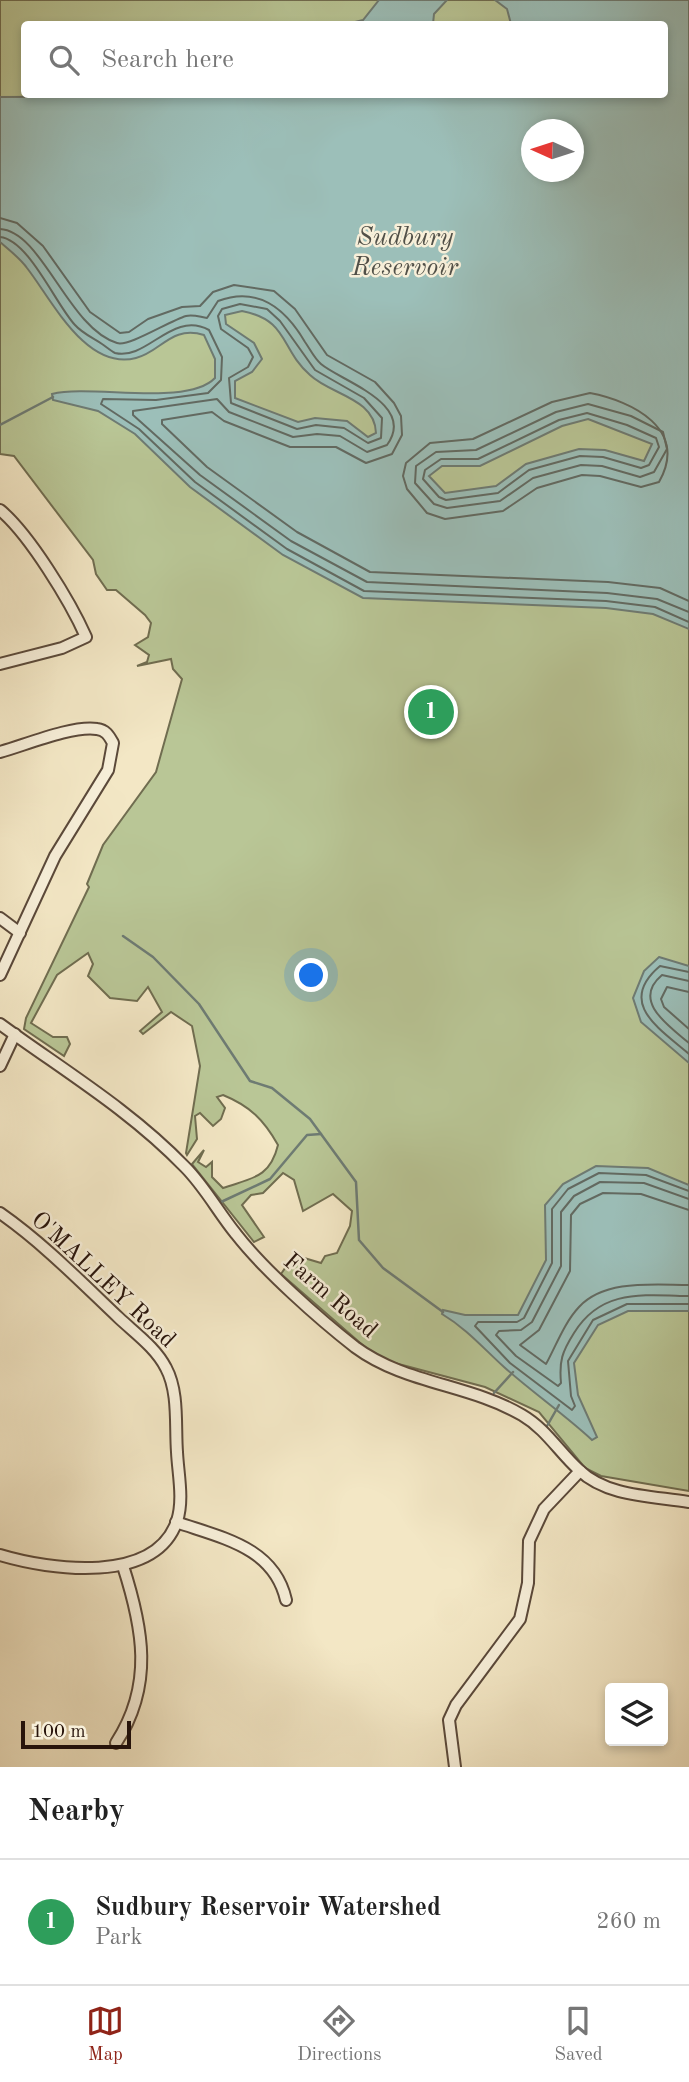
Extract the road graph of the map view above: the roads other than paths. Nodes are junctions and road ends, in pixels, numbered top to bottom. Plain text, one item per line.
1 (0, 510) edge
2 (0, 664) edge
3 (0, 752) edge
4 (0, 918) edge
5 (20, 933) junction
6 (0, 975) edge
7 (0, 1024) edge
8 (15, 1034) junction
9 (0, 1066) edge
10 (0, 1213) edge
11 (580, 1471) junction
12 (689, 1502) edge
13 (176, 1522) junction
14 (0, 1555) edge
15 (123, 1566) junction
16 (286, 1600) dead end
17 (116, 1743) dead end
18 (455, 1767) edge

1 - 2 street
3 - 5 street
4 - 5 street
5 - 6 street
7 - 8 street, Farm Road
8 - 9 street
8 - 11 street, Farm Road
10 - 13 street, O'MALLEY Road
11 - 12 street, Farm Road
11 - 18 street
13 - 15 street
13 - 16 street
14 - 15 street
15 - 17 street

